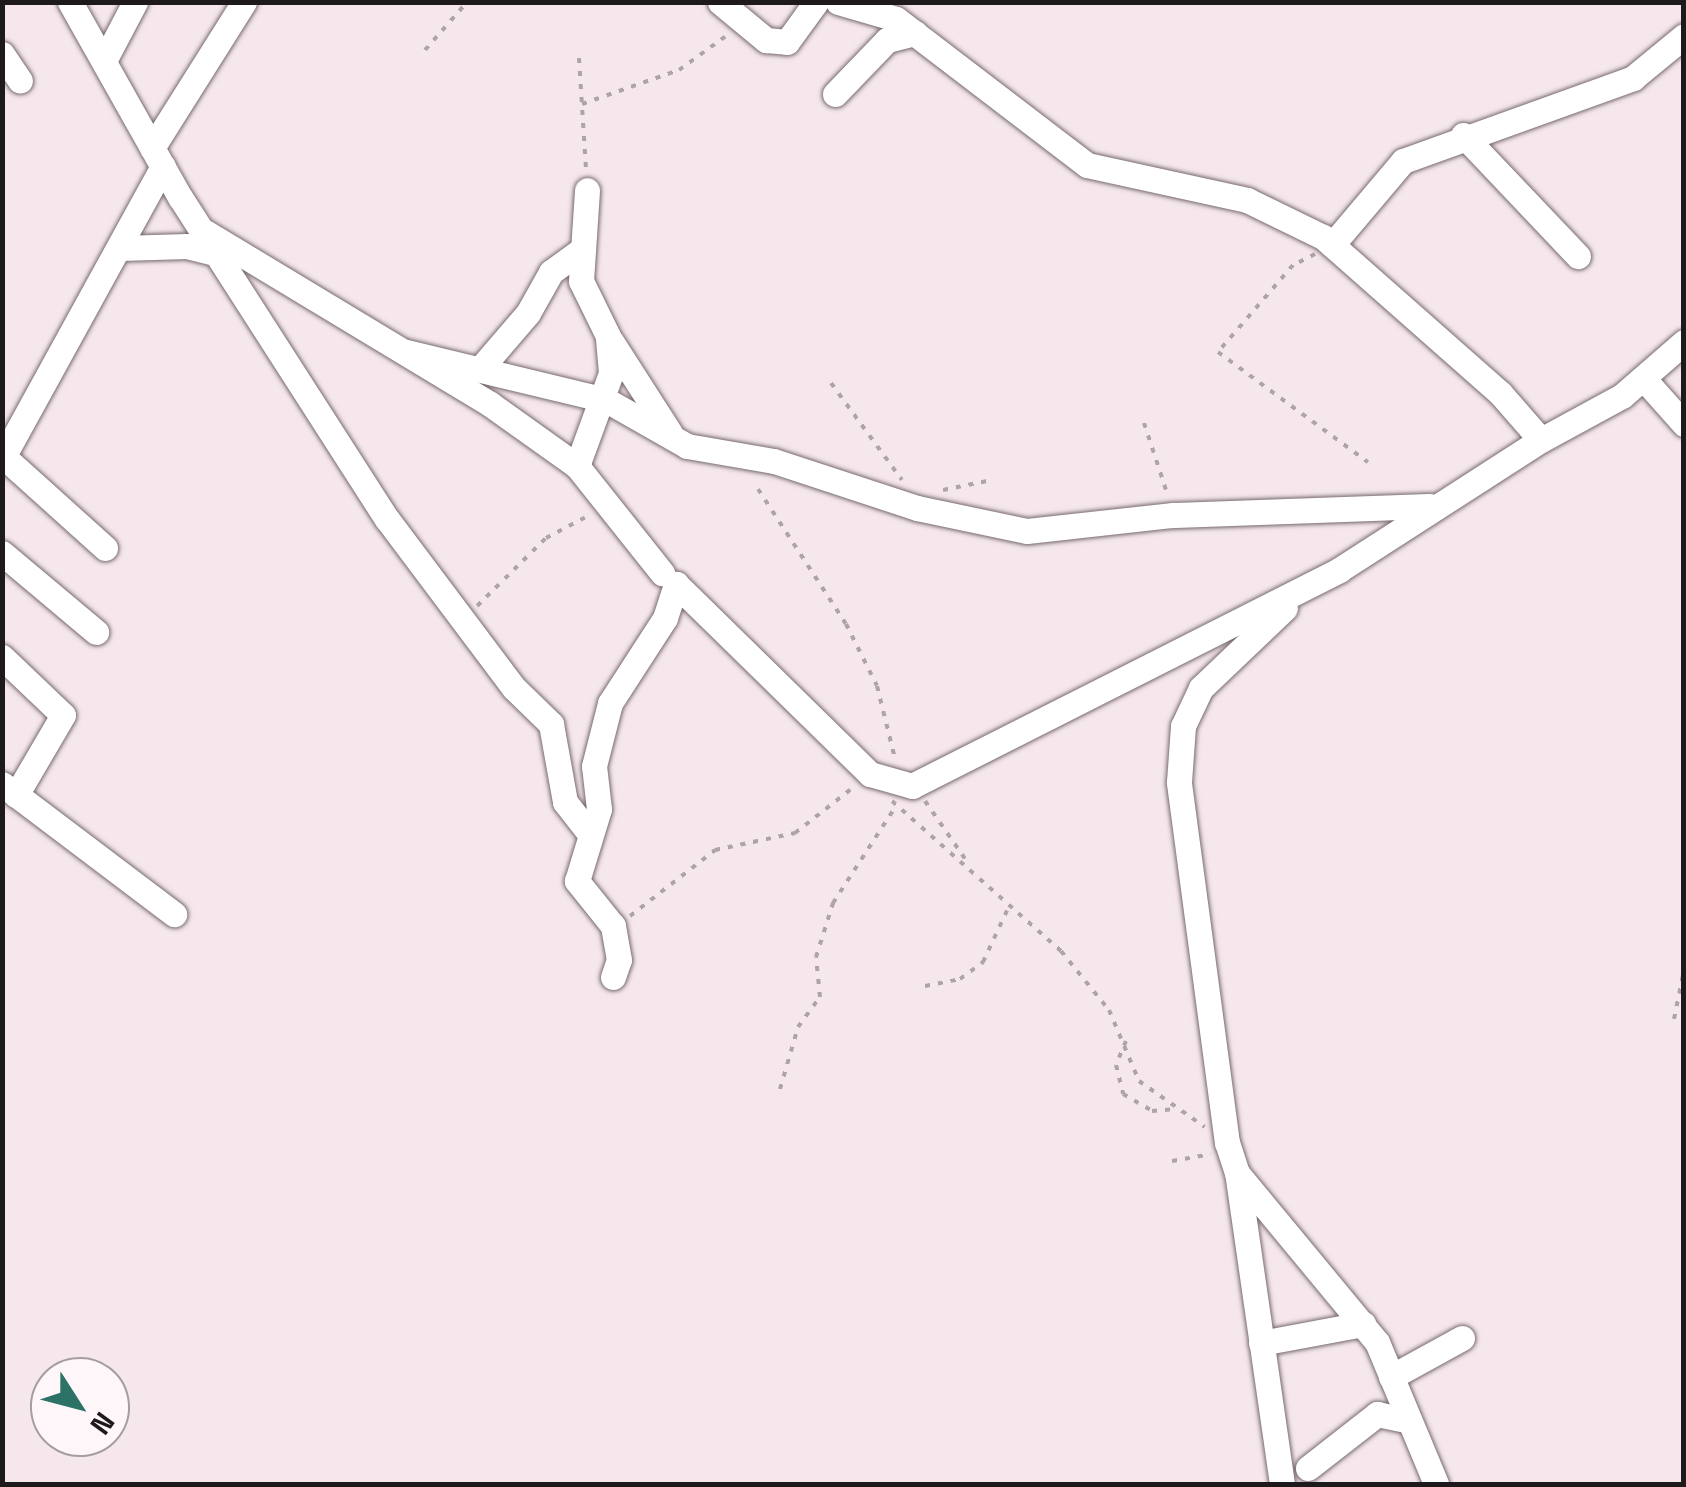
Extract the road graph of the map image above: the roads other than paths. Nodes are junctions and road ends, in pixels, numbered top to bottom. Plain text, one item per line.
1 (70, 2) edge
2 (135, 2) edge
3 (244, 2) edge
4 (720, 2) edge
5 (816, 2) edge
6 (838, 2) edge
7 (896, 10) edge
8 (914, 33) junction
9 (1684, 36) edge
10 (2, 54) edge
11 (104, 61) junction
12 (20, 81) dead end
13 (836, 94) dead end
14 (1463, 135) junction
15 (158, 157) junction
16 (587, 190) road end
17 (201, 230) junction
18 (1332, 246) junction
19 (120, 248) junction
20 (583, 249) junction
21 (216, 253) junction
22 (1578, 256) dead end
23 (608, 336) junction
24 (1684, 342) edge
25 (406, 352) junction
26 (480, 370) junction
27 (1643, 378) junction
28 (606, 400) junction
29 (1684, 424) edge
30 (672, 437) junction
31 (1541, 440) junction
32 (3, 458) edge
33 (577, 466) junction
34 (1431, 506) junction
35 (105, 548) dead end
36 (2, 553) edge
37 (662, 573) dead end
38 (1313, 583) junction
39 (96, 632) dead end
40 (2, 657) edge
41 (9, 790) edge
42 (590, 834) junction
43 (174, 914) dead end
44 (612, 977) dead end
45 (1231, 1154) junction
46 (1363, 1324) junction
47 (1462, 1338) dead end
48 (1261, 1343) junction
49 (1391, 1377) junction
50 (1409, 1421) junction
51 (1308, 1468) dead end
52 (1282, 1484) edge
53 (1436, 1484) edge

1 - 11 street
2 - 11 street
3 - 15 street
4 - 5 street
6 - 7 street
7 - 8 street
8 - 13 street
8 - 18 street
9 - 14 street
10 - 12 street
11 - 15 street
14 - 18 street
14 - 22 street
15 - 17 street
15 - 19 street
16 - 20 street
17 - 21 street
17 - 25 street
18 - 31 street
19 - 21 street
19 - 32 street
20 - 23 street
20 - 26 street
21 - 42 street
23 - 28 street
23 - 30 street
24 - 27 street
25 - 26 street
25 - 33 street
26 - 28 street
27 - 29 street
27 - 31 street
28 - 30 street
28 - 33 street
30 - 34 street
31 - 34 street
32 - 35 street
33 - 37 street
34 - 38 street
36 - 39 street
38 - 42 street
38 - 45 street
40 - 41 street
41 - 43 street
42 - 44 street
45 - 46 street
45 - 48 street
46 - 48 street
46 - 49 street
47 - 49 street
48 - 52 street
49 - 50 street
50 - 51 street
50 - 53 street

